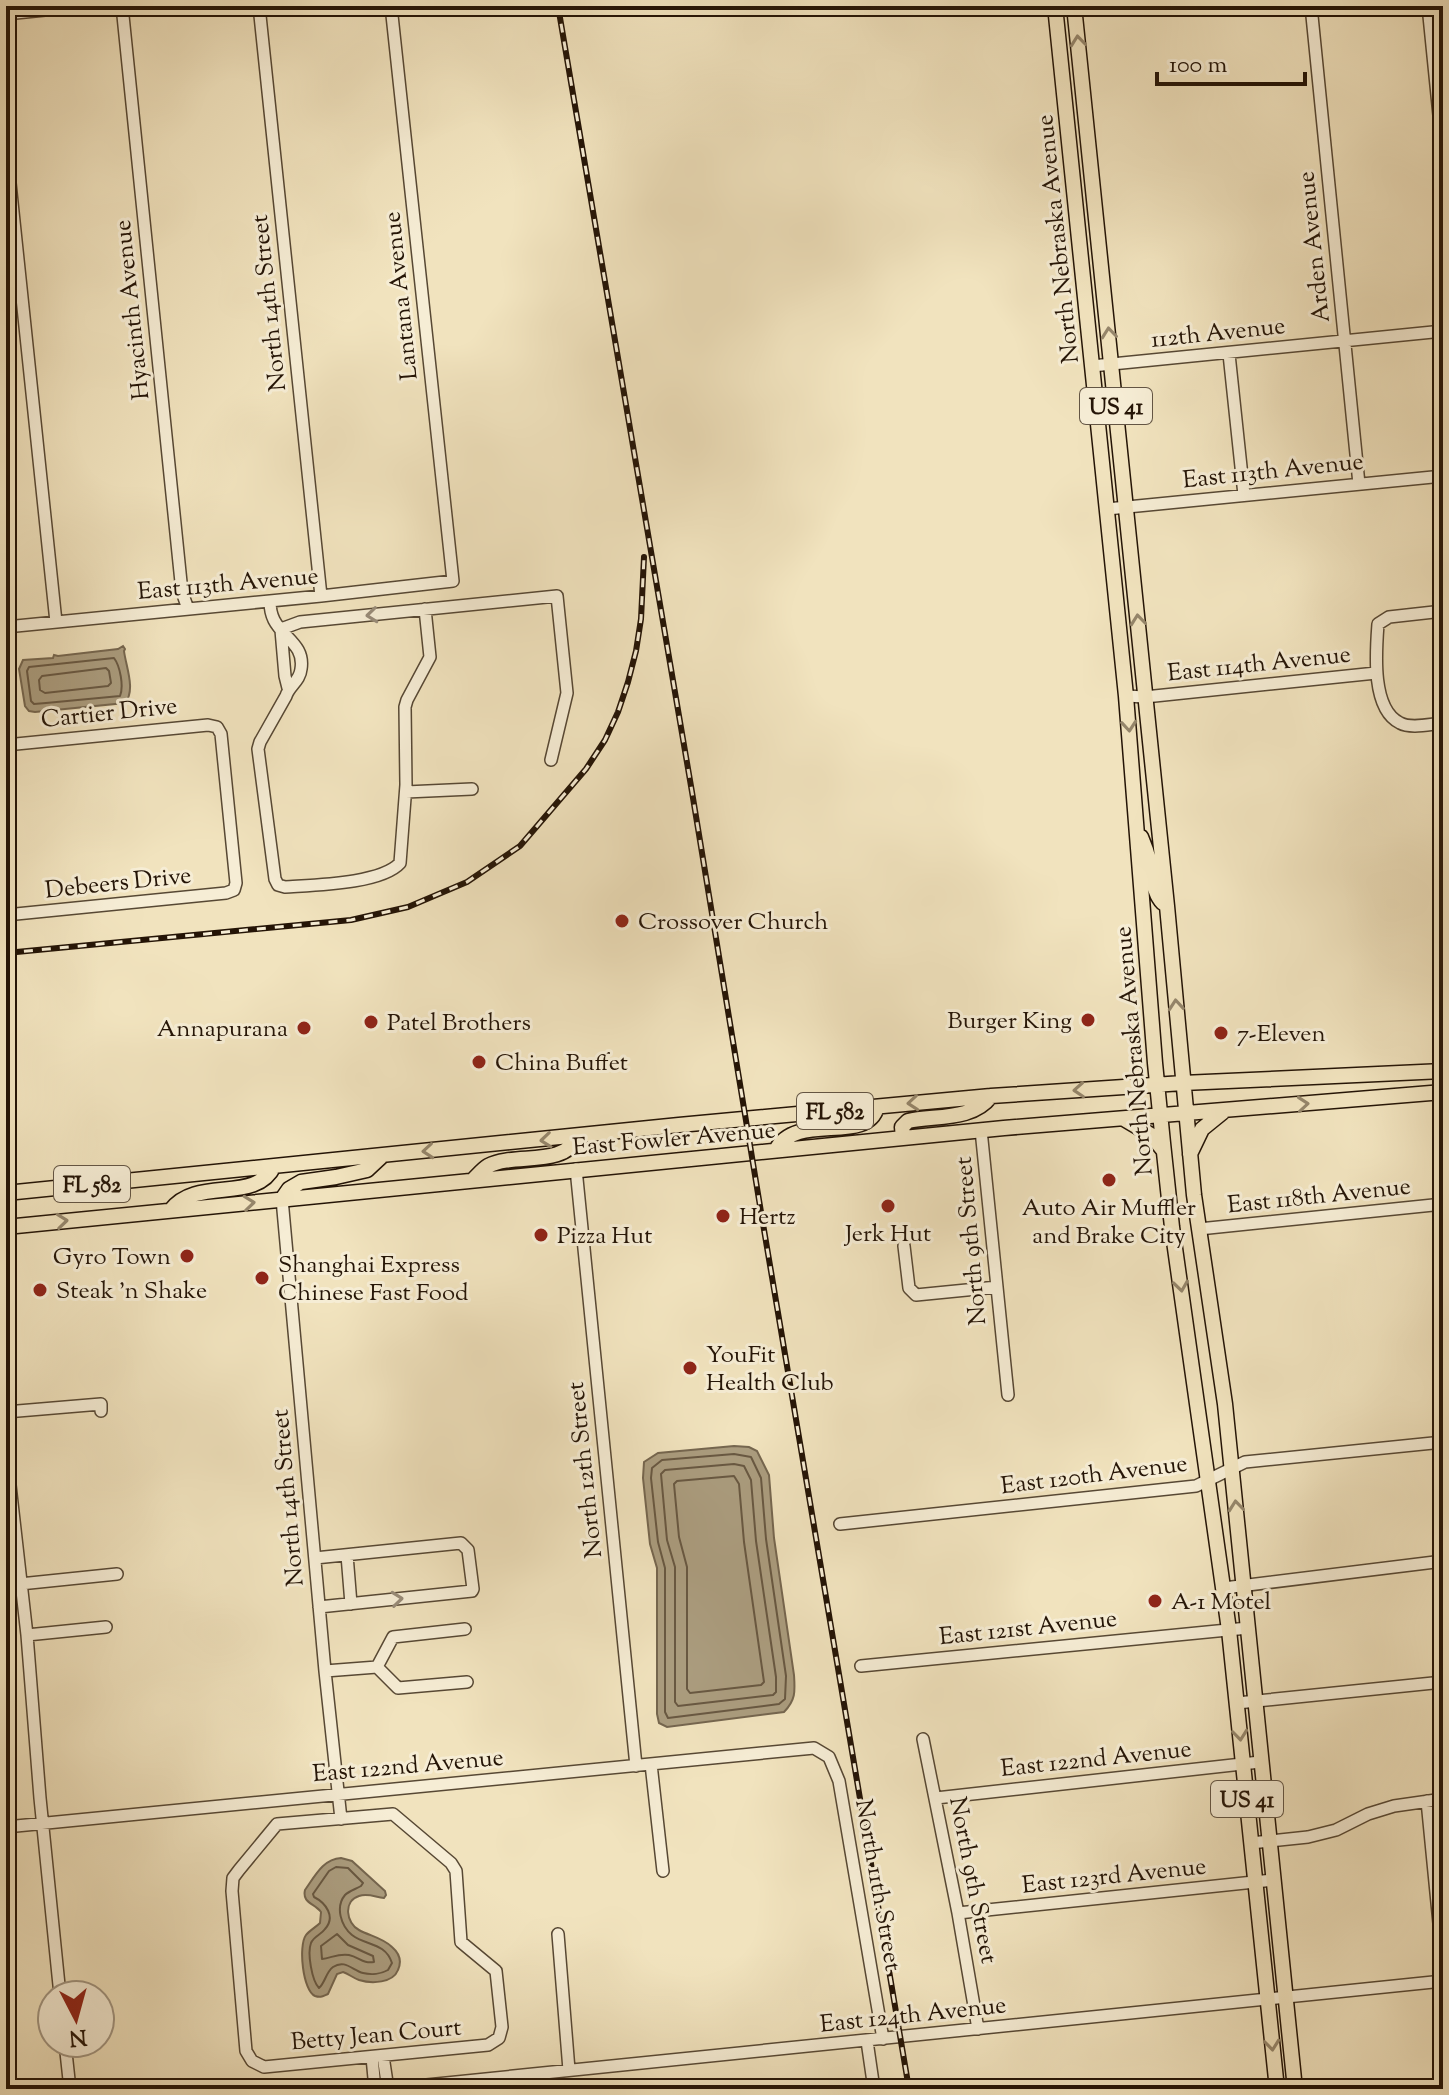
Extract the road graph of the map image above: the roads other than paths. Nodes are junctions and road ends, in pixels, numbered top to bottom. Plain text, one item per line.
1 (84, 6) edge
2 (122, 6) edge
3 (259, 6) edge
4 (391, 6) edge
5 (1055, 6) edge
6 (1074, 6) edge
7 (1311, 6) edge
8 (1428, 6) edge
9 (6, 14) edge
10 (1082, 76) junction
11 (1062, 78) junction
12 (6, 145) edge
13 (1443, 155) edge
14 (1443, 331) edge
15 (1345, 341) junction
16 (1229, 354) junction
17 (1112, 364) junction
18 (1092, 366) junction
19 (1443, 476) edge
20 (1359, 484) junction
21 (1244, 495) junction
22 (1126, 507) junction
23 (1107, 509) junction
24 (1128, 523) junction
25 (1109, 525) junction
26 (453, 581) joint
27 (321, 596) junction
28 (270, 601) junction
29 (188, 609) junction
30 (425, 609) junction
31 (1443, 611) edge
32 (56, 622) junction
33 (6, 627) edge
34 (281, 629) junction
35 (1376, 673) junction
36 (288, 688) junction
37 (1126, 696) junction
38 (1145, 697) junction
39 (1443, 723) edge
40 (6, 745) edge
41 (551, 760) dead end
42 (472, 789) dead end
43 (406, 792) junction
44 (1135, 826) junction
45 (234, 890) joint
46 (1167, 906) junction
47 (6, 915) edge
48 (1443, 1071) edge
49 (1183, 1083) junction
50 (1157, 1084) junction
51 (1443, 1092) edge
52 (991, 1096) junction
53 (877, 1107) junction
54 (1225, 1111) junction
55 (1185, 1114) junction
56 (1161, 1115) junction
57 (1123, 1119) junction
58 (981, 1130) junction
59 (578, 1137) junction
60 (903, 1138) junction
61 (776, 1150) junction
62 (1164, 1153) junction
63 (1189, 1154) junction
64 (382, 1156) junction
65 (274, 1166) junction
66 (576, 1169) junction
67 (473, 1179) junction
68 (6, 1193) edge
69 (282, 1199) junction
70 (1443, 1204) edge
71 (171, 1210) junction
72 (6, 1227) edge
73 (1199, 1229) junction
74 (904, 1246) dead end
75 (997, 1287) junction
76 (1008, 1395) dead end
77 (101, 1411) dead end
78 (6, 1412) edge
79 (1443, 1442) edge
80 (6, 1450) edge
81 (1232, 1467) junction
82 (1208, 1481) junction
83 (840, 1524) dead end
84 (347, 1555) junction
85 (315, 1558) junction
86 (1443, 1561) edge
87 (117, 1574) dead end
88 (20, 1584) junction
89 (1243, 1584) junction
90 (1224, 1588) junction
91 (351, 1604) junction
92 (319, 1607) junction
93 (106, 1627) dead end
94 (1248, 1628) junction
95 (465, 1629) dead end
96 (1229, 1630) junction
97 (27, 1635) junction
98 (861, 1666) dead end
99 (377, 1667) junction
100 (325, 1671) junction
101 (467, 1682) dead end
102 (1443, 1682) edge
103 (1255, 1701) junction
104 (1237, 1703) junction
105 (923, 1739) dead end
106 (814, 1748) joint
107 (1260, 1762) junction
108 (651, 1764) junction
109 (1243, 1764) junction
110 (636, 1766) junction
111 (339, 1793) junction
112 (936, 1798) junction
113 (1443, 1799) edge
114 (1427, 1801) junction
115 (341, 1819) junction
116 (42, 1823) junction
117 (6, 1827) edge
118 (1269, 1840) junction
119 (1251, 1843) junction
120 (663, 1871) dead end
121 (1273, 1880) junction
122 (1255, 1882) junction
123 (958, 1913) junction
124 (558, 1934) dead end
125 (1443, 1964) edge
126 (58, 1979) edge
127 (1443, 1981) edge
128 (1286, 1998) junction
129 (1268, 2000) junction
130 (978, 2029) junction
131 (883, 2039) junction
132 (867, 2041) junction
133 (378, 2056) junction
134 (67, 2059) edge
135 (569, 2070) junction
136 (484, 2084) edge
137 (70, 2089) edge
138 (375, 2089) edge
139 (387, 2089) edge
140 (397, 2089) edge
141 (874, 2089) edge
142 (1277, 2089) edge
143 (1295, 2089) edge

1 - 9 street
2 - 29 street, Hyacinth Avenue
3 - 27 street, North 14th Street
4 - 26 street, Lantana Avenue
5 - 11 main road, North Nebraska Avenue / US 41
10 -> 6 main road, North Nebraska Avenue / US 41
7 - 15 street, Arden Avenue
8 - 13 street
10 - 11 main road
17 -> 10 main road, North Nebraska Avenue / US 41
11 - 18 main road, North Nebraska Avenue / US 41
12 - 32 street
14 - 15 street, 112th Avenue
15 - 16 street, 112th Avenue
15 - 20 street, Arden Avenue
16 - 17 street, 112th Avenue
16 - 21 street
17 - 18 street, 112th Avenue
17 - 22 main road, North Nebraska Avenue / US 41
18 - 23 main road, North Nebraska Avenue / US 41
19 - 20 street, East 113th Avenue
20 - 21 street, East 113th Avenue
21 - 22 street, East 113th Avenue
22 - 23 street, East 113th Avenue
22 - 24 main road, North Nebraska Avenue / US 41
23 - 25 main road, North Nebraska Avenue / US 41
24 - 25 main road
38 -> 24 main road, North Nebraska Avenue / US 41
25 - 37 main road, North Nebraska Avenue / US 41
26 - 27 street, East 113th Avenue
27 - 28 street, East 113th Avenue
28 - 29 street, East 113th Avenue
28 - 34 street
29 - 32 street, East 113th Avenue
30 -> 34 street
30 - 41 street
30 - 43 street
31 - 35 street, East 114th Avenue
32 - 33 street, East 113th Avenue
34 - 36 street
34 - 36 street
35 - 38 street, East 114th Avenue
35 - 39 street
36 - 43 street
37 - 38 street, East 114th Avenue
37 -> 44 main road, North Nebraska Avenue / US 41
38 - 46 main road, North Nebraska Avenue / US 41
40 - 45 street, Cartier Drive
42 - 43 street
44 - 46 main road
44 - 50 main road, North Nebraska Avenue / US 41
45 - 47 street, Debeers Drive
49 -> 46 main road, North Nebraska Avenue / US 41
48 - 49 main road, East Fowler Avenue / FL 582
49 - 50 main road, East Fowler Avenue / FL 582
49 - 55 main road, North Nebraska Avenue / US 41
50 -> 52 main road, East Fowler Avenue / FL 582
50 - 56 main road, North Nebraska Avenue / US 41
54 -> 51 main road, East Fowler Avenue / FL 582
52 -> 53 main road, East Fowler Avenue / FL 582
52 - 60 main road
53 - 59 main road, East Fowler Avenue / FL 582
53 - 61 main road
54 - 55 main road, East Fowler Avenue / FL 582
54 - 63 main road
55 - 56 main road, East Fowler Avenue / FL 582
55 - 63 main road, North Nebraska Avenue / US 41
56 - 57 main road, East Fowler Avenue / FL 582
56 - 62 main road, North Nebraska Avenue / US 41
57 - 58 main road, East Fowler Avenue / FL 582
57 - 62 main road
58 - 60 main road, East Fowler Avenue / FL 582
58 - 75 street, North 9th Street
59 -> 64 main road, East Fowler Avenue / FL 582
59 - 67 main road
60 - 61 main road, East Fowler Avenue / FL 582
61 - 66 main road, East Fowler Avenue / FL 582
62 -> 82 main road, North Nebraska Avenue / US 41
63 - 73 main road, North Nebraska Avenue / US 41
64 - 65 main road, East Fowler Avenue / FL 582
64 - 69 main road
65 - 68 main road, East Fowler Avenue / FL 582
65 - 71 main road
66 - 67 main road, East Fowler Avenue / FL 582
66 - 110 street, North 12th Street
67 - 69 main road, East Fowler Avenue / FL 582
71 -> 69 main road, East Fowler Avenue / FL 582
69 - 85 street, North 14th Street
70 - 73 street, East 118th Avenue
72 -> 71 main road, East Fowler Avenue / FL 582
73 - 81 main road, North Nebraska Avenue / US 41
74 - 75 street
75 - 76 street, North 9th Street
77 - 78 street
79 - 81 street, East 120th Avenue
80 - 88 street
81 - 82 street, East 120th Avenue
89 -> 81 main road, North Nebraska Avenue / US 41
82 - 83 street, East 120th Avenue
82 - 90 main road, North Nebraska Avenue / US 41
84 - 85 street
84 - 91 street
91 -> 84 street
85 - 92 street, North 14th Street
86 - 89 street
87 - 88 street
88 - 97 street
89 - 90 street
89 - 94 main road, North Nebraska Avenue / US 41
90 - 96 main road, North Nebraska Avenue / US 41
91 - 92 street
92 - 100 street, North 14th Street
93 - 97 street
94 - 96 street, East 121st Avenue
94 - 103 main road, North Nebraska Avenue / US 41
95 - 99 street
96 - 98 street, East 121st Avenue
96 - 104 main road, North Nebraska Avenue / US 41
97 - 116 street
99 - 100 street
99 - 101 street
100 - 111 street, North 14th Street
102 - 103 street
103 - 104 street
103 - 107 main road, North Nebraska Avenue / US 41
104 -> 109 main road, North Nebraska Avenue / US 41
105 - 112 street, North 9th Street
106 - 108 street, East 122nd Avenue
106 - 131 street, North 11th Street
107 - 109 street, East 122nd Avenue
107 - 118 main road, North Nebraska Avenue / US 41
108 - 110 street, East 122nd Avenue
108 - 120 street
109 - 112 street, East 122nd Avenue
109 - 119 main road, North Nebraska Avenue / US 41
110 - 111 street, East 122nd Avenue
111 - 115 street
111 - 116 street, East 122nd Avenue
112 - 123 street, North 9th Street
113 - 114 street
114 - 118 street
114 - 125 street
115 - 133 street, Betty Jean Court
115 - 133 street, Betty Jean Court
116 - 117 street, East 122nd Avenue
116 - 126 street
118 - 119 street
118 - 121 main road, North Nebraska Avenue / US 41
119 - 122 main road, North Nebraska Avenue / US 41
121 - 122 street, East 123rd Avenue
121 - 128 main road, North Nebraska Avenue / US 41
122 - 123 street, East 123rd Avenue
122 - 129 main road, North Nebraska Avenue / US 41
123 - 130 street, North 9th Street
124 - 135 street
127 - 128 street, East 124th Avenue
128 - 129 street, East 124th Avenue
128 - 143 main road, North Nebraska Avenue / US 41
129 - 130 street, East 124th Avenue
129 -> 142 main road, North Nebraska Avenue / US 41
130 - 131 street, East 124th Avenue
131 - 132 street, East 124th Avenue
132 - 135 street, East 124th Avenue
132 - 141 street
133 - 138 street
133 - 139 street
134 - 137 street
135 - 136 street, East 124th Avenue
136 - 140 street, East 124th Avenue
139 - 140 street, East 124th Avenue

